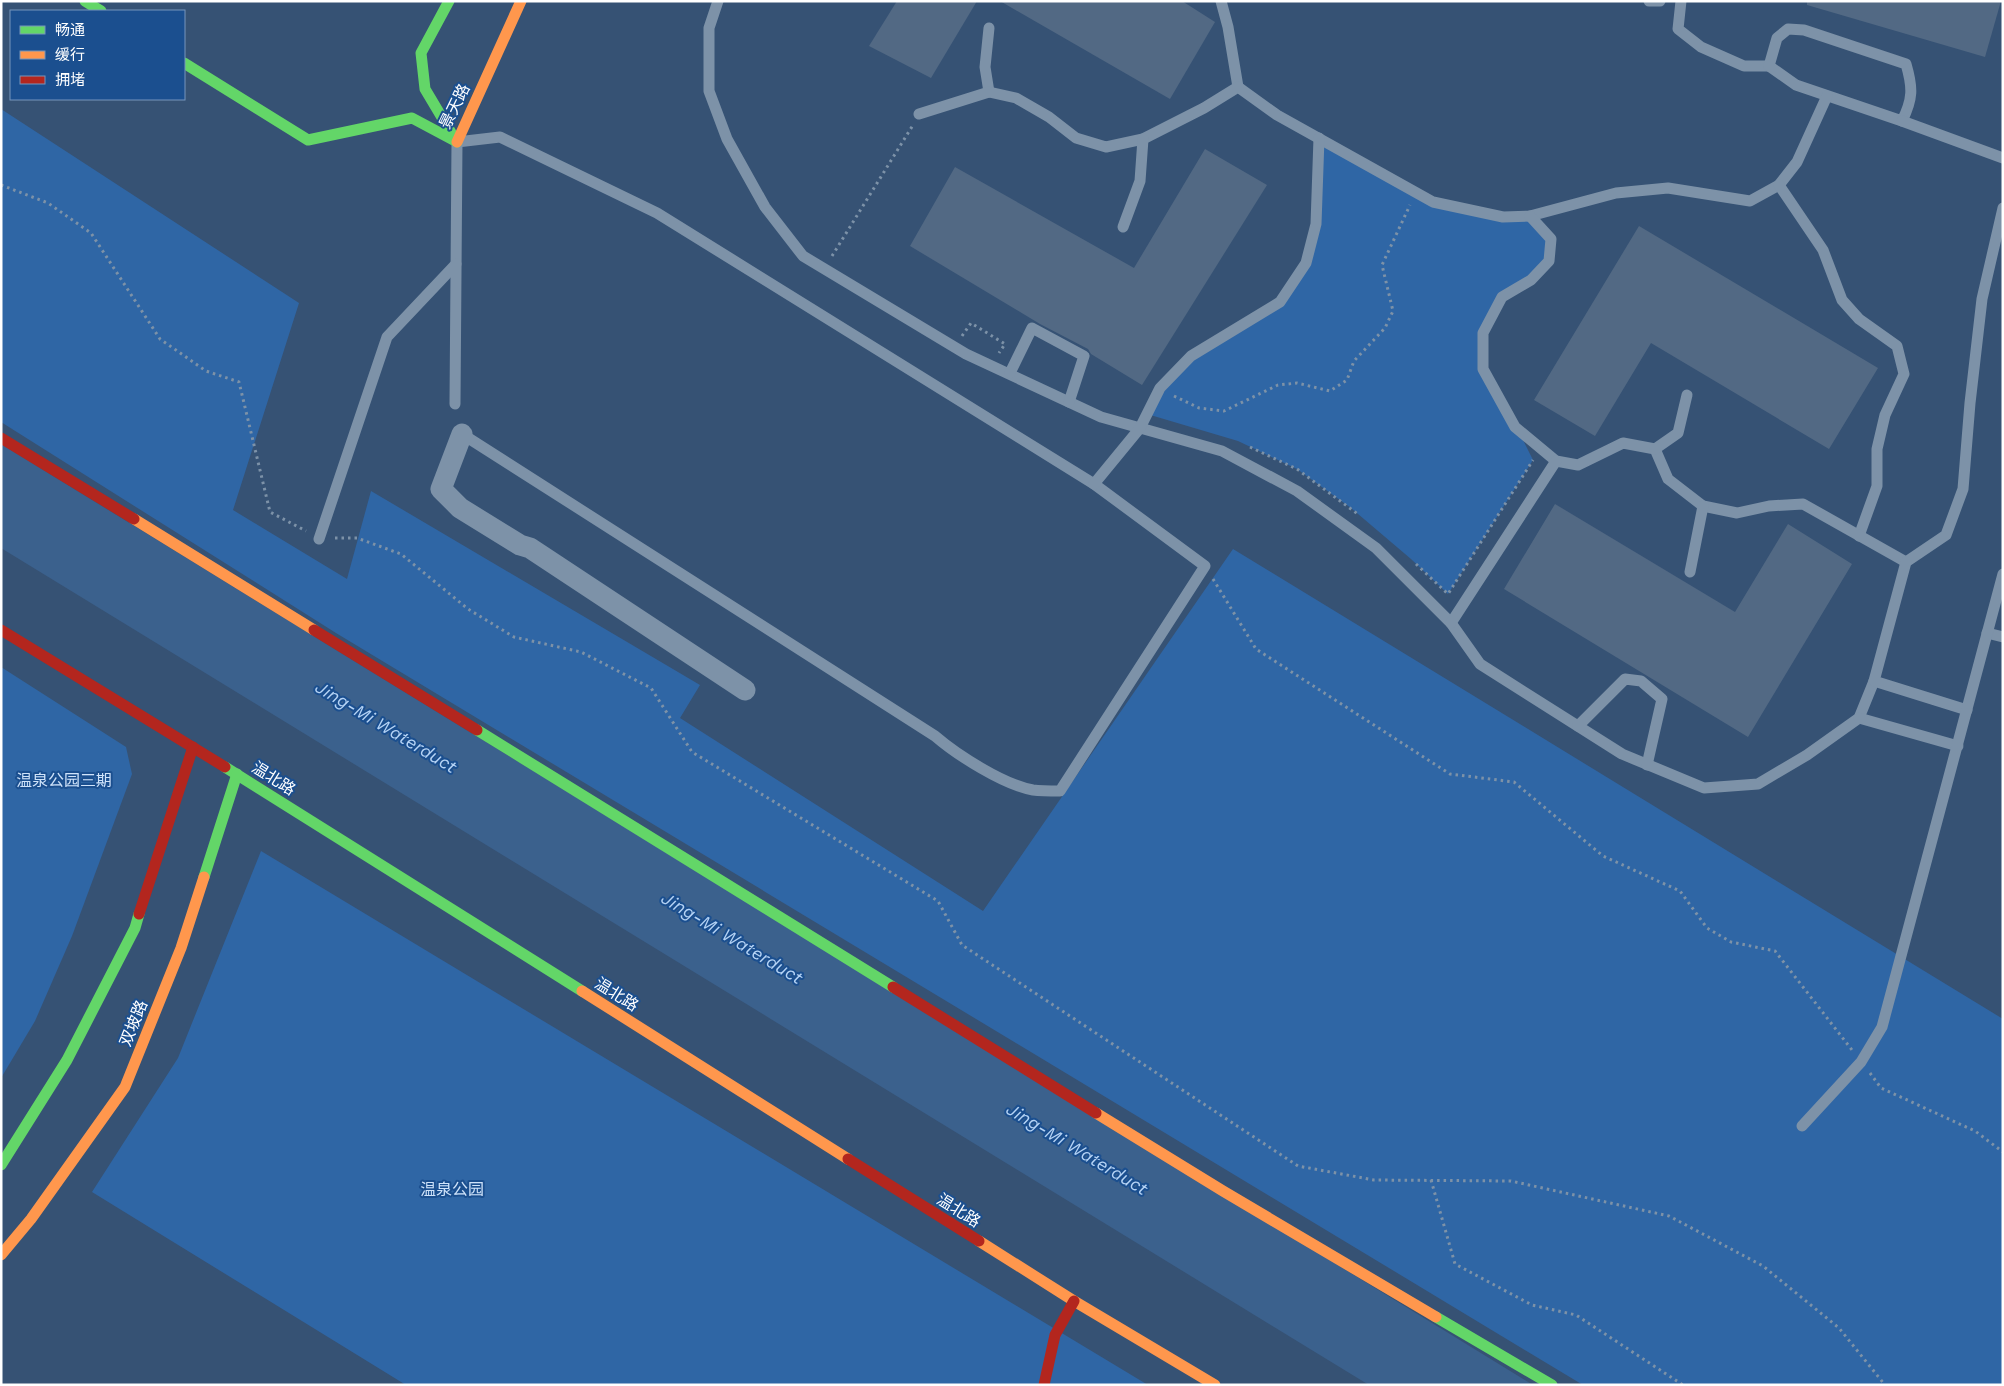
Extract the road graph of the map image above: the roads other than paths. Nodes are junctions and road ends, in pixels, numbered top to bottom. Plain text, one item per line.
1 (85, 1) edge
2 (449, 1) edge
3 (521, 1) edge
4 (718, 1) edge
5 (1221, 1) edge
6 (1649, 1) edge
7 (1660, 1) edge
8 (1681, 1) edge
9 (99, 10) edge
10 (989, 28) dead end
11 (185, 64) edge
12 (1769, 66) junction
13 (1238, 88) junction
14 (990, 92) junction
15 (1827, 96) junction
16 (920, 114) road end
17 (1902, 121) junction
18 (1319, 138) junction
19 (1143, 139) junction
20 (457, 142) junction
21 (2003, 158) edge
22 (1779, 185) junction
23 (2003, 208) edge
24 (1530, 216) junction
25 (1123, 227) dead end
26 (456, 264) junction
27 (1010, 374) junction
28 (1687, 396) dead end
29 (1069, 402) junction
30 (455, 404) dead end
31 (1140, 428) junction
32 (462, 434) joint
33 (1, 438) edge
34 (1655, 449) junction
35 (1556, 461) junction
36 (1094, 484) junction
37 (1703, 506) junction
38 (1859, 536) junction
39 (319, 538) road end
40 (1906, 562) junction
41 (1690, 572) dead end
42 (2003, 574) edge
43 (1451, 623) junction
44 (1, 630) edge
45 (1987, 633) junction
46 (2003, 637) edge
47 (1874, 681) junction
48 (745, 690) dead end
49 (1967, 710) junction
50 (1859, 718) junction
51 (1578, 726) junction
52 (1958, 746) junction
53 (193, 747) junction
54 (1647, 765) junction
55 (237, 774) junction
56 (1802, 1126) dead end
57 (1, 1165) edge
58 (1, 1255) edge
59 (1074, 1301) junction
60 (1044, 1385) edge
61 (1216, 1385) edge
62 (1552, 1385) edge

1 - 9 street
2 - 20 street, 景天路
3 - 20 street, 景天路
4 - 27 lane
5 - 13 lane
6 - 7 lane
8 - 12 lane
10 - 14 lane
11 - 20 street
12 - 15 lane
12 - 17 lane
13 - 18 lane
13 - 19 lane
14 - 16 lane
14 - 19 lane
15 - 17 lane
15 - 22 lane
17 - 21 lane
18 - 24 lane
18 - 31 lane
19 - 25 lane
20 - 26 lane
20 - 36 lane
22 - 24 lane
22 - 38 lane
23 - 40 lane
24 - 35 lane
26 - 30 lane
26 - 39 lane
27 - 29 lane
27 - 29 lane
28 - 34 lane
29 - 31 lane
31 - 36 lane
31 - 43 lane
32 - 36 lane
32 - 48 street
33 - 62 street
34 - 35 lane
34 - 37 lane
35 - 43 lane
37 - 38 lane
37 - 41 lane
38 - 40 lane
40 - 47 lane
42 - 45 lane
43 - 51 lane
44 - 53 street, 温北路
45 - 46 lane
45 - 49 lane
47 - 49 lane
47 - 50 lane
49 - 52 lane
50 - 52 lane
50 - 54 lane
51 - 54 lane
51 - 54 lane
52 - 56 lane
53 - 55 street, 温北路
53 - 57 street
55 - 58 street, 双坡路
55 - 59 street, 温北路
59 - 60 street
59 - 61 street, 温北路

